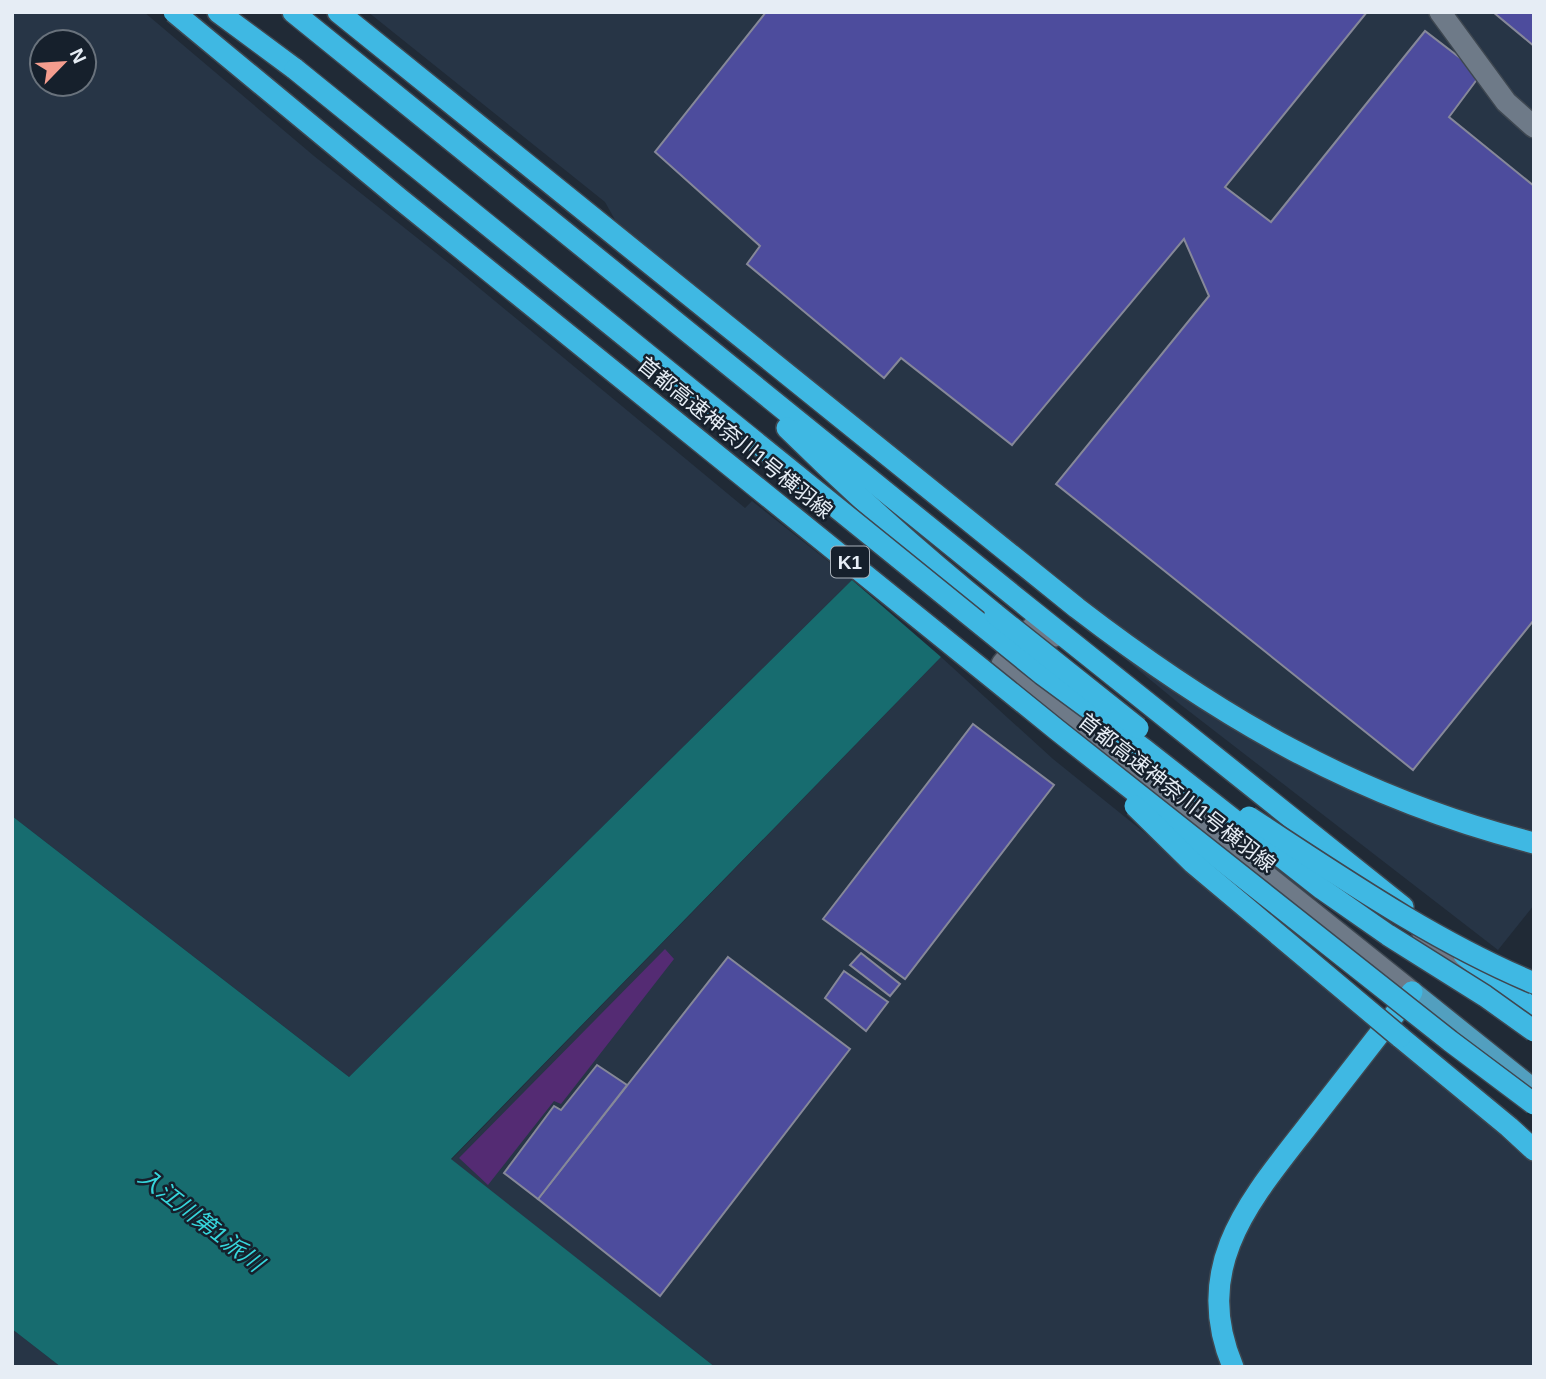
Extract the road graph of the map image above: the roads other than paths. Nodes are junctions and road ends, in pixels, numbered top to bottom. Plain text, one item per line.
1 (174, 12) edge
2 (218, 12) edge
3 (293, 12) edge
4 (338, 12) edge
5 (1440, 12) edge
6 (1534, 127) edge
7 (698, 340) junction
8 (1057, 730) junction
9 (1145, 750) junction
10 (1428, 811) junction
11 (1534, 843) edge
12 (1534, 853) edge
13 (1534, 983) edge
14 (1412, 992) junction
15 (1534, 1010) edge
16 (1534, 1023) edge
17 (1534, 1031) edge
18 (1534, 1040) edge
19 (1534, 1090) edge
20 (1534, 1104) edge
21 (1534, 1150) edge
22 (1233, 1367) edge

1 - 8 highway, 首都高速神奈川1号横羽線 / K1, bridge
2 - 9 highway, bridge
3 - 7 highway
4 - 10 highway
5 - 6 lane
7 - 15 highway, bridge
7 - 18 highway, bridge
8 - 20 highway, 首都高速神奈川1号横羽線 / K1, bridge
8 - 21 highway, bridge
9 - 13 highway, bridge
9 - 17 highway, bridge
10 - 11 highway
10 - 12 highway
14 - 16 lane
14 - 19 main road
14 - 22 highway

